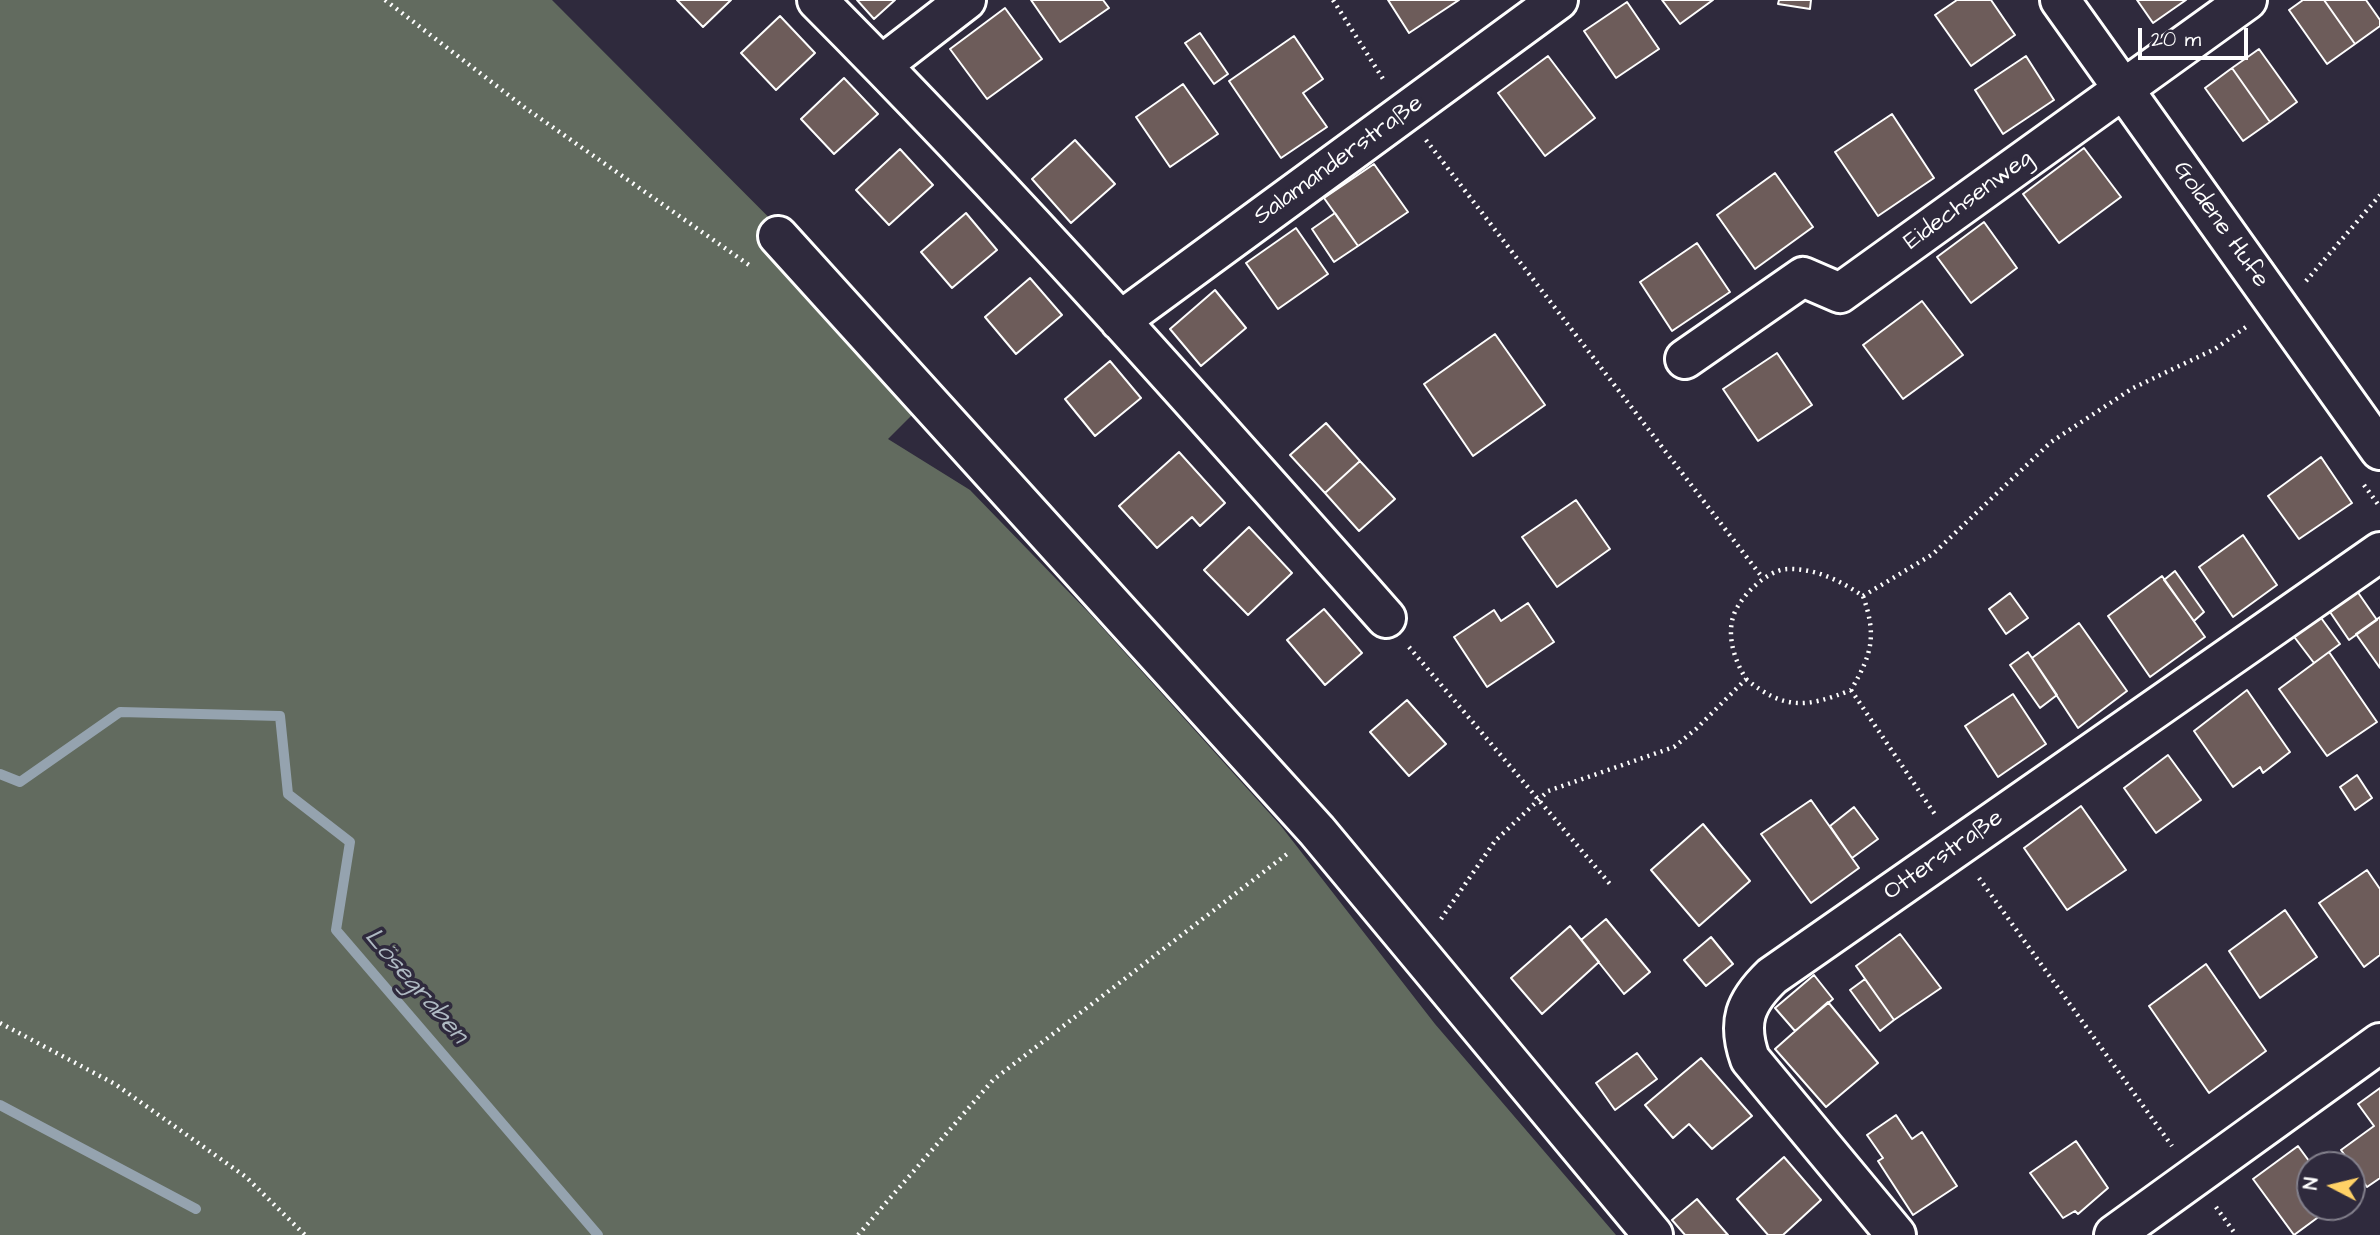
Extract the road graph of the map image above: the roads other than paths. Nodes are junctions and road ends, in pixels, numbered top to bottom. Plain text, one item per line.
1 (817, 0) edge
2 (966, 0) edge
3 (1558, 0) edge
4 (2060, 0) edge
5 (2247, 0) edge
6 (882, 65) junction
7 (2124, 90) junction
8 (778, 236) dead end
9 (1120, 321) junction
10 (1685, 359) dead end
11 (2380, 450) edge
12 (2380, 552) edge
13 (1386, 618) road end
14 (2380, 1043) edge
15 (1653, 1235) edge
16 (1896, 1235) edge
17 (2114, 1235) edge

1 - 6 street
2 - 6 street
3 - 9 street, Salamanderstraße
4 - 7 street, Goldene Hufe
5 - 7 street, Eidechsenweg
6 - 9 street
7 - 10 street, Eidechsenweg
7 - 11 street, Goldene Hufe
8 - 15 street
9 - 13 street
12 - 16 street, Otterstraße
14 - 17 street

